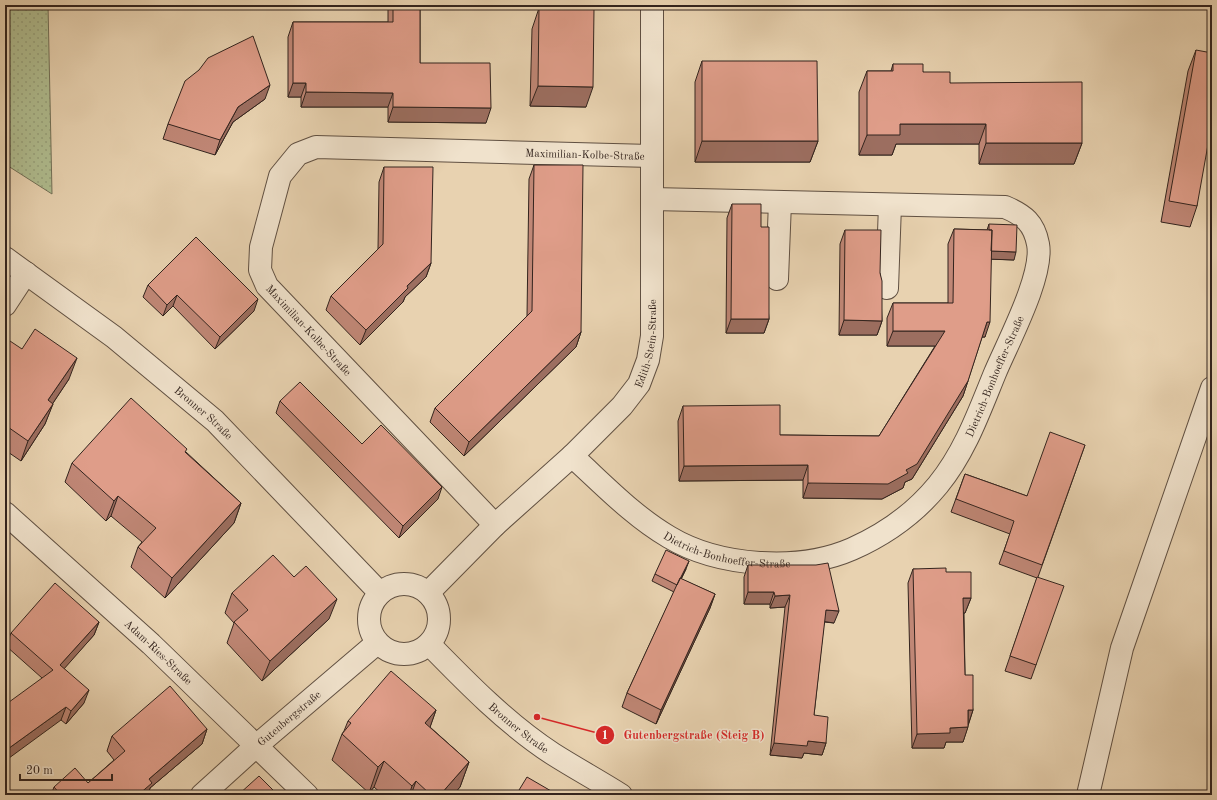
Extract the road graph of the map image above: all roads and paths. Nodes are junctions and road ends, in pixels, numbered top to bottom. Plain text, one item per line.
1 (652, 5) edge
2 (651, 156) junction
3 (652, 198) junction
4 (780, 202) junction
5 (890, 205) junction
6 (5, 258) edge
7 (26, 273) junction
8 (777, 279) dead end
9 (887, 288) dead end
10 (5, 305) edge
11 (1212, 388) edge
12 (572, 456) junction
13 (5, 513) edge
14 (495, 525) junction
15 (380, 593) junction
16 (428, 593) junction
17 (377, 643) junction
18 (429, 644) junction
19 (256, 746) junction
20 (202, 795) edge
21 (306, 795) edge
22 (621, 795) edge
23 (1088, 795) edge

1 - 2 street, Edith-Stein-Straße
2 - 3 street, Edith-Stein-Straße
2 - 14 street, Maximilian-Kolbe-Straße
3 - 4 street, Dietrich-Bonhoeffer-Straße
3 - 12 street, Edith-Stein-Straße
4 - 5 street, Dietrich-Bonhoeffer-Straße
4 - 8 street
5 - 9 street
5 - 12 street, Dietrich-Bonhoeffer-Straße
6 - 7 street, Bronner Straße
7 - 10 street
7 - 15 street, Bronner Straße
11 - 23 street
12 - 14 street, Edith-Stein-Straße
13 - 19 street, Adam-Ries-Straße
14 - 16 street, Edith-Stein-Straße
15 - 16 street
15 - 17 street
16 - 18 street
17 - 18 street
17 - 19 street, Gutenbergstraße
18 - 22 street, Bronner Straße
19 - 20 street, Gutenbergstraße
19 - 21 street, Adam-Ries-Straße

